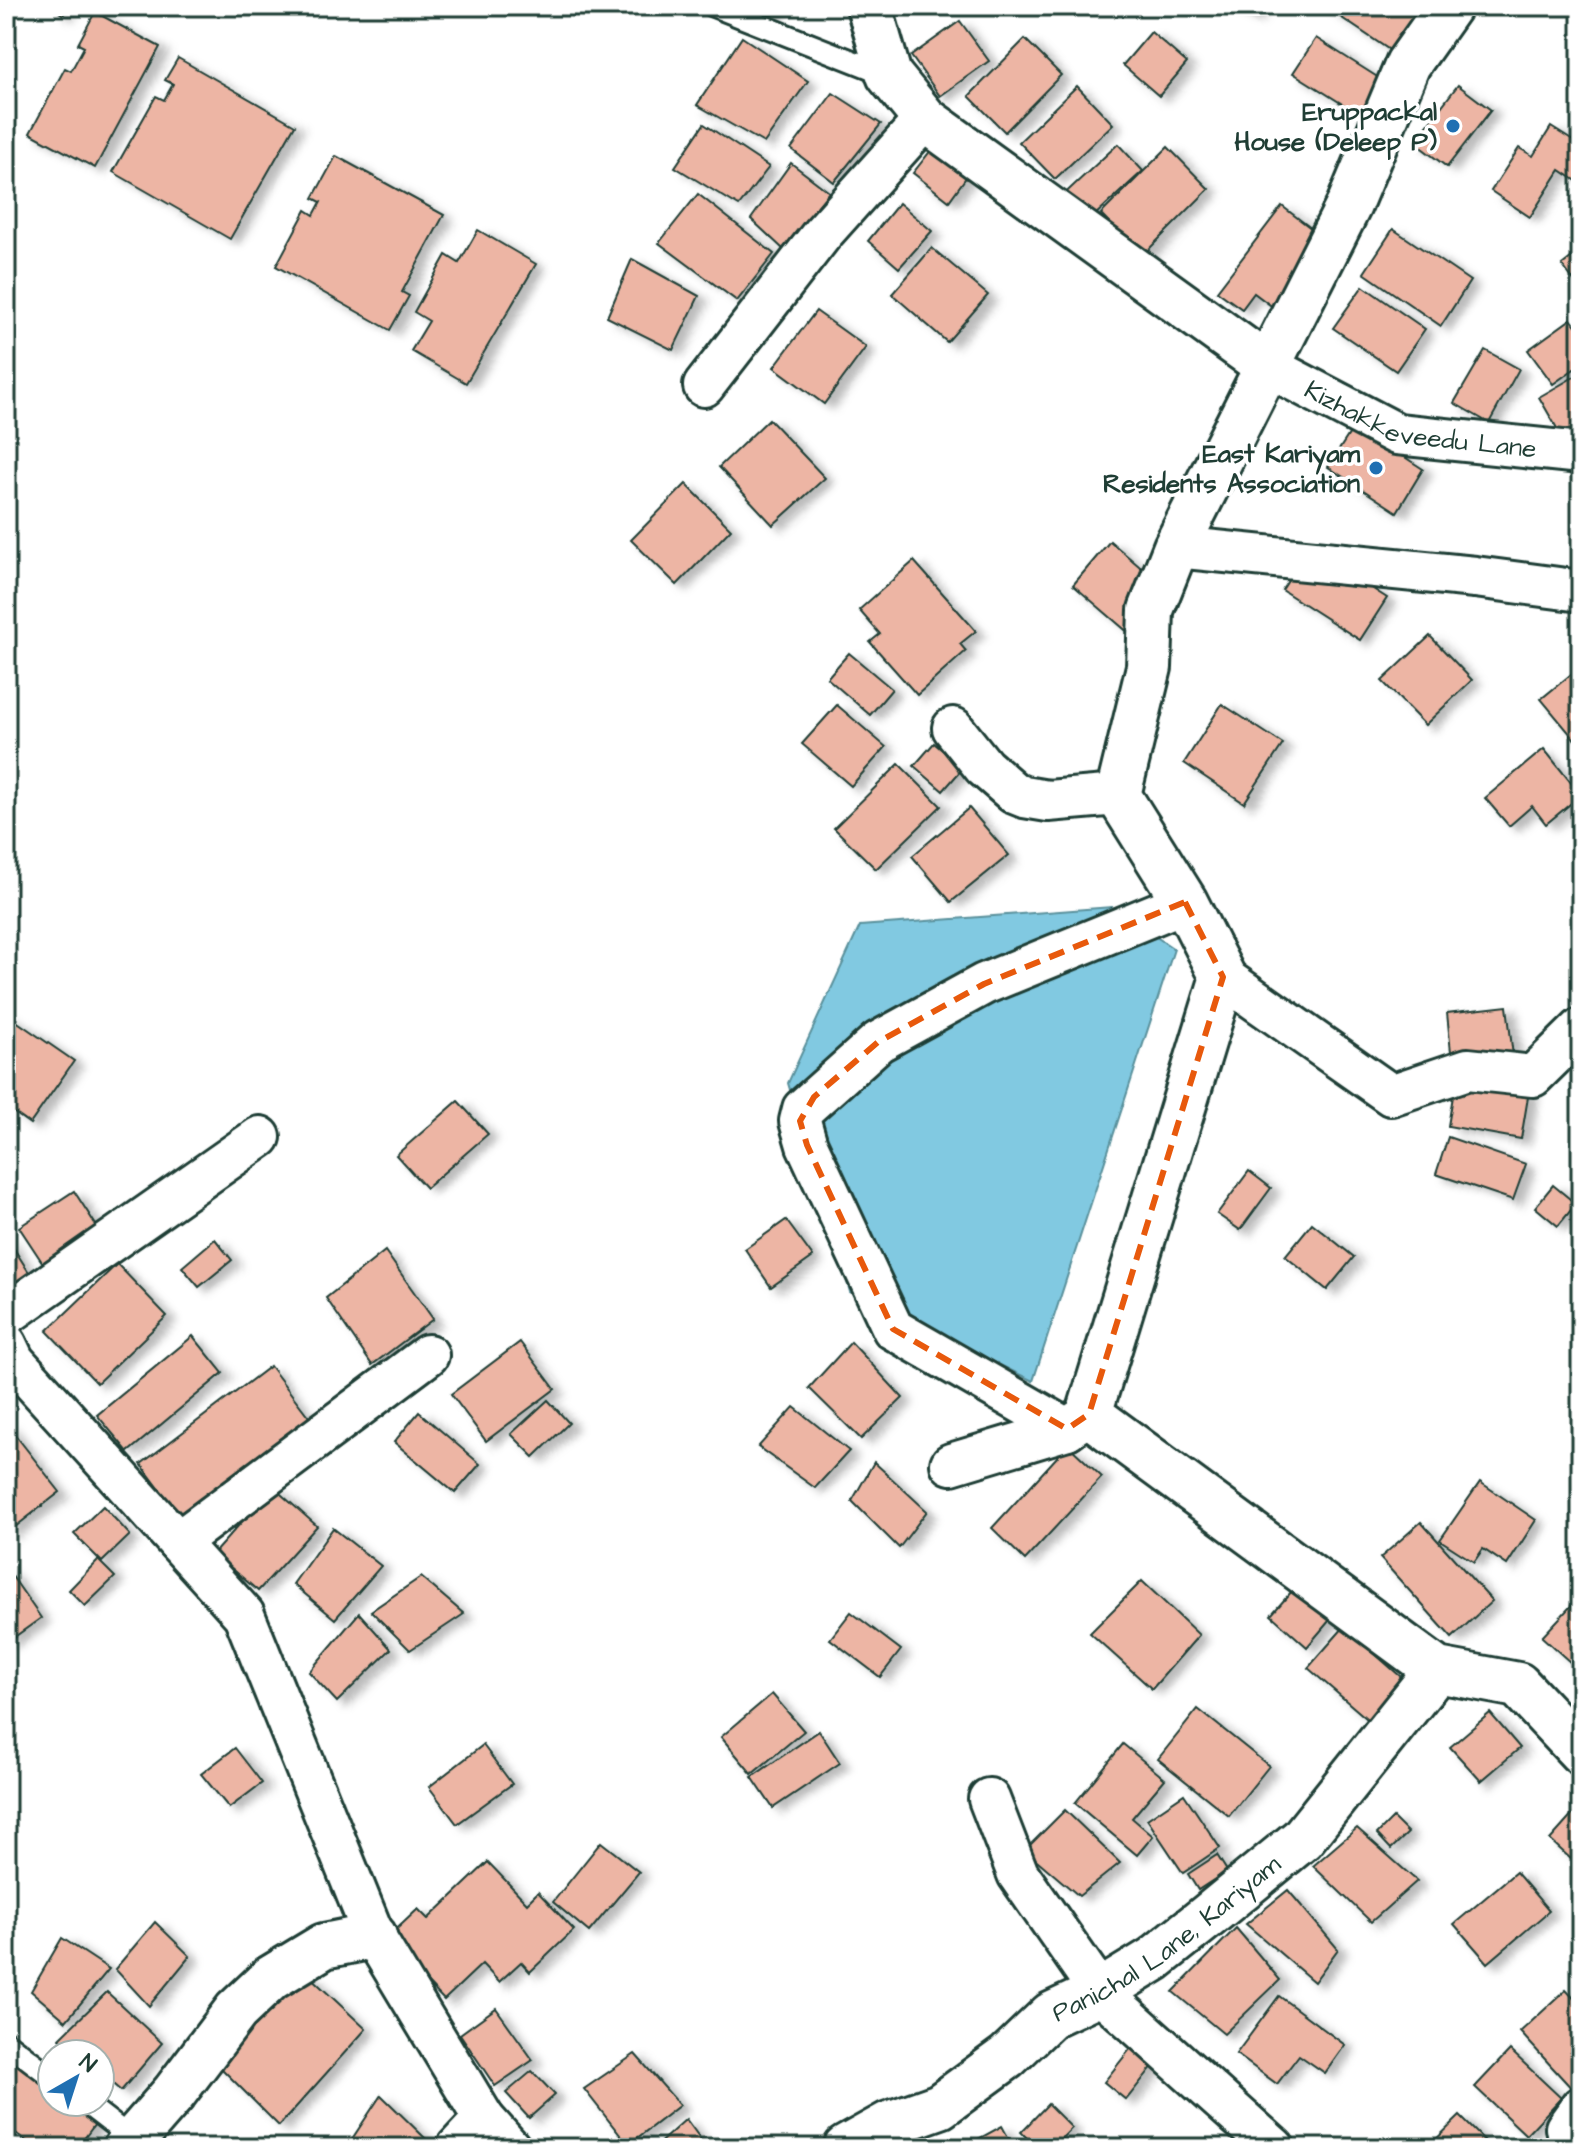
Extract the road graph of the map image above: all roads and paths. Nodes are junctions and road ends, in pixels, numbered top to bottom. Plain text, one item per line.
1 (713, 6) edge
2 (869, 6) edge
3 (1449, 6) edge
4 (889, 75) junction
5 (925, 119) junction
6 (1267, 366) junction
7 (704, 386) dead end
8 (1581, 453) edge
9 (1176, 547) junction
10 (1581, 591) edge
11 (953, 728) dead end
12 (1118, 795) junction
13 (1185, 902) junction
14 (1223, 977) junction
15 (1581, 1029) edge
16 (260, 1137) dead end
17 (6, 1315) edge
18 (6, 1344) edge
19 (428, 1355) dead end
20 (1078, 1421) junction
21 (951, 1464) dead end
22 (178, 1542) junction
23 (1437, 1670) junction
24 (1581, 1752) edge
25 (989, 1799) dead end
26 (374, 1936) junction
27 (1100, 1992) junction
28 (6, 2042) edge
29 (36, 2065) edge
30 (101, 2118) edge
31 (484, 2119) junction
32 (129, 2144) edge
33 (457, 2148) edge
34 (510, 2148) edge
35 (846, 2148) edge
36 (1274, 2148) edge

1 - 4 lane
2 - 4 street
3 - 6 street
4 - 5 street
5 - 6 street
5 - 7 street
6 - 8 street, Kizhakkeveedu Lane
6 - 9 street
9 - 10 street
9 - 12 street
11 - 12 street
12 - 13 street
13 - 14 street
13 - 20 street
14 - 15 street
14 - 20 street
16 - 17 street
18 - 22 street
19 - 22 street
20 - 21 street
20 - 23 street
22 - 26 street
23 - 24 street
23 - 27 street, Panichal Lane, Kariyam
25 - 27 street
26 - 31 street
26 - 32 street
27 - 35 street, Panichal Lane, Kariyam
27 - 36 street
28 - 29 lane
30 - 32 lane
31 - 33 street
31 - 34 street

